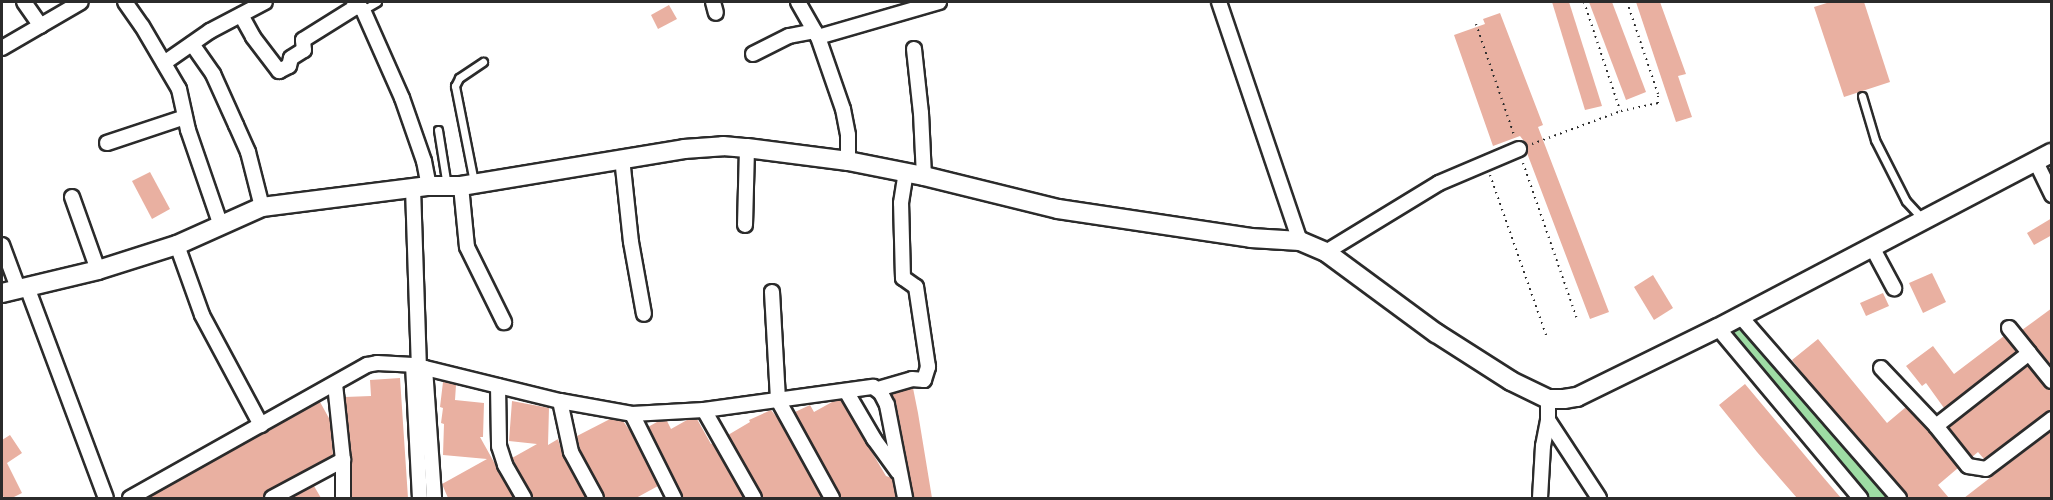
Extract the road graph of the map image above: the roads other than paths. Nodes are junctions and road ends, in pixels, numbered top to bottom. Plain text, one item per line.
1 (24, 2) edge
2 (81, 2) edge
3 (124, 2) edge
4 (266, 2) edge
5 (377, 2) edge
6 (798, 2) edge
7 (939, 2) edge
8 (1219, 2) edge
9 (359, 5) edge
10 (241, 15) junction
11 (41, 26) junction
12 (816, 34) junction
13 (192, 44) junction
14 (2, 48) edge
15 (914, 49) dead end
16 (753, 54) dead end
17 (483, 62) dead end
18 (164, 63) junction
19 (1862, 96) dead end
20 (185, 117) junction
21 (438, 130) dead end
22 (107, 143) dead end
23 (747, 148) junction
24 (1519, 149) road end
25 (622, 158) junction
26 (2044, 158) edge
27 (848, 161) junction
28 (915, 174) junction
29 (445, 186) junction
30 (2052, 195) edge
31 (72, 197) dead end
32 (262, 207) junction
33 (1924, 220) junction
34 (745, 225) dead end
35 (221, 226) junction
36 (1300, 241) junction
37 (2, 245) edge
38 (177, 245) junction
39 (1872, 248) junction
40 (1326, 252) junction
41 (98, 270) junction
42 (1894, 288) dead end
43 (15, 289) edge
44 (772, 292) dead end
45 (644, 314) dead end
46 (1740, 316) junction
47 (504, 322) dead end
48 (1718, 328) junction
49 (2009, 328) dead end
50 (2029, 353) junction
51 (419, 366) junction
52 (1881, 368) dead end
53 (2052, 381) edge
54 (335, 384) junction
55 (498, 386) junction
56 (878, 389) junction
57 (846, 391) junction
58 (1548, 399) junction
59 (778, 400) junction
60 (560, 401) junction
61 (704, 410) junction
62 (632, 414) junction
63 (2052, 418) edge
64 (1548, 420) junction
65 (261, 425) junction
66 (1936, 426) junction
67 (343, 460) junction
68 (900, 475) junction
69 (435, 496) edge
70 (106, 498) edge
71 (130, 498) edge
72 (272, 498) edge
73 (343, 498) edge
74 (420, 498) edge
75 (524, 498) edge
76 (596, 498) edge
77 (674, 498) edge
78 (754, 498) edge
79 (832, 498) edge
80 (905, 498) edge
81 (1540, 498) edge
82 (1599, 498) edge
83 (1860, 498) edge
84 (1899, 498) edge

1 - 11 street
2 - 11 street
3 - 18 street
4 - 10 street
5 - 9 lane
6 - 12 street
7 - 12 street
8 - 36 street
9 - 10 street
9 - 29 street
10 - 13 street
11 - 14 street
12 - 16 street
12 - 27 street
13 - 18 street
13 - 32 street
15 - 28 street
17 - 29 lane
18 - 20 street
19 - 33 lane
20 - 22 street
20 - 35 street
21 - 29 lane
23 - 25 street
23 - 27 street
23 - 34 street
24 - 40 street
25 - 29 street
25 - 45 street
26 - 30 street
26 - 33 street
27 - 28 street
28 - 36 street
28 - 56 street
29 - 32 street
29 - 47 street
29 - 51 street
31 - 41 street
32 - 35 street
33 - 39 street
35 - 38 street
36 - 40 street
37 - 43 street
38 - 41 street
38 - 65 street
39 - 42 street
39 - 46 street
40 - 58 street
41 - 43 street
43 - 70 street
44 - 59 street
46 - 48 street
46 - 84 street
48 - 58 street
48 - 83 street
49 - 50 street
50 - 53 street
50 - 66 street
51 - 54 street
51 - 55 street
51 - 69 street
51 - 74 street
52 - 66 street
54 - 65 street
54 - 67 street
55 - 60 street
55 - 75 street
56 - 57 street
56 - 68 street
57 - 59 street
57 - 68 street
58 - 64 street
59 - 61 street
59 - 79 street
60 - 62 street
60 - 76 street
61 - 62 street
61 - 78 street
62 - 77 street
63 - 66 street
64 - 81 street
64 - 82 street
65 - 71 street
67 - 72 street
67 - 73 street
68 - 80 street

